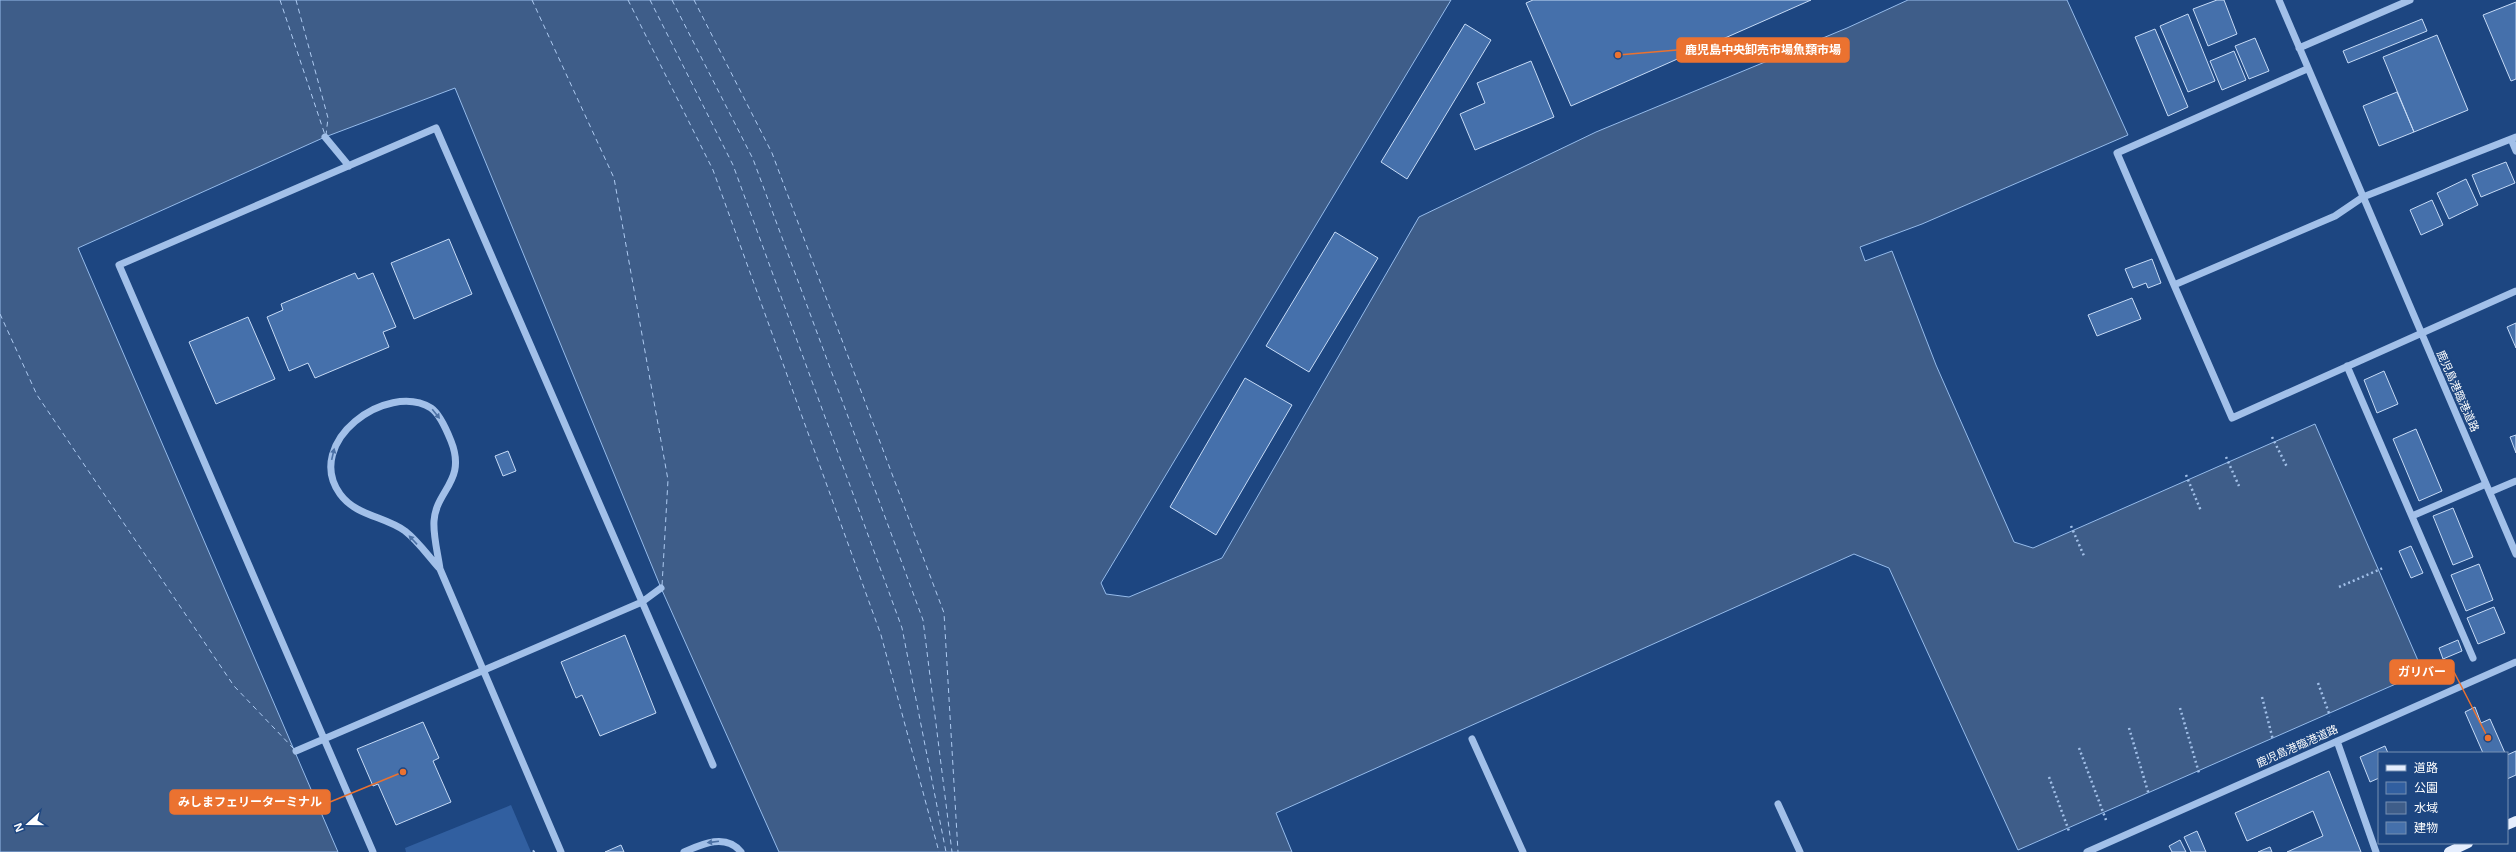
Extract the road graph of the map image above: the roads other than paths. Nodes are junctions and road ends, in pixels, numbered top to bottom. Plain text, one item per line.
1 (2279, 0) edge
2 (2410, 0) edge
3 (2298, 48) junction
4 (2307, 69) junction
5 (325, 137) dead end
6 (2514, 138) edge
7 (2516, 151) edge
8 (349, 166) junction
9 (2362, 197) junction
10 (2174, 285) junction
11 (2516, 291) edge
12 (2420, 333) junction
13 (2347, 366) junction
14 (2516, 481) edge
15 (2486, 484) junction
16 (2490, 492) junction
17 (2412, 516) junction
18 (2516, 554) edge
19 (440, 569) junction
20 (661, 588) dead end
21 (642, 602) junction
22 (2474, 658) dead end
23 (2516, 662) edge
24 (482, 670) junction
25 (323, 737) junction
26 (1472, 739) dead end
27 (2337, 740) junction
28 (296, 751) dead end
29 (713, 765) dead end
30 (1778, 804) dead end
31 (2466, 844) edge
32 (373, 852) edge
33 (561, 852) edge
34 (684, 852) edge
35 (741, 852) edge
36 (1523, 852) edge
37 (1800, 852) edge
38 (2087, 852) edge
39 (2376, 852) edge
40 (2449, 852) edge

1 - 3 street, 鹿児島港臨港道路
2 - 3 street
3 - 4 street, 鹿児島港臨港道路
4 - 9 street, 鹿児島港臨港道路
4 - 10 street
5 - 8 street
6 - 7 street
6 - 9 street
8 - 21 street
8 - 25 street
9 - 10 street
9 - 12 street, 鹿児島港臨港道路
10 - 13 street
11 - 12 street
12 - 13 street
12 - 15 street, 鹿児島港臨港道路
13 - 17 street
14 - 16 street
15 - 16 street, 鹿児島港臨港道路
15 - 17 street
16 - 18 street, 鹿児島港臨港道路
17 - 22 street
19 -> 19 street
19 - 24 street
20 - 21 street
21 - 24 street
21 - 29 street
23 - 27 street, 鹿児島港臨港道路
24 - 25 street
24 - 33 street
25 - 28 street
25 - 32 street
26 - 36 street
27 - 38 street, 鹿児島港臨港道路
27 - 39 street
30 - 37 street
31 - 40 main road
35 -> 34 street

